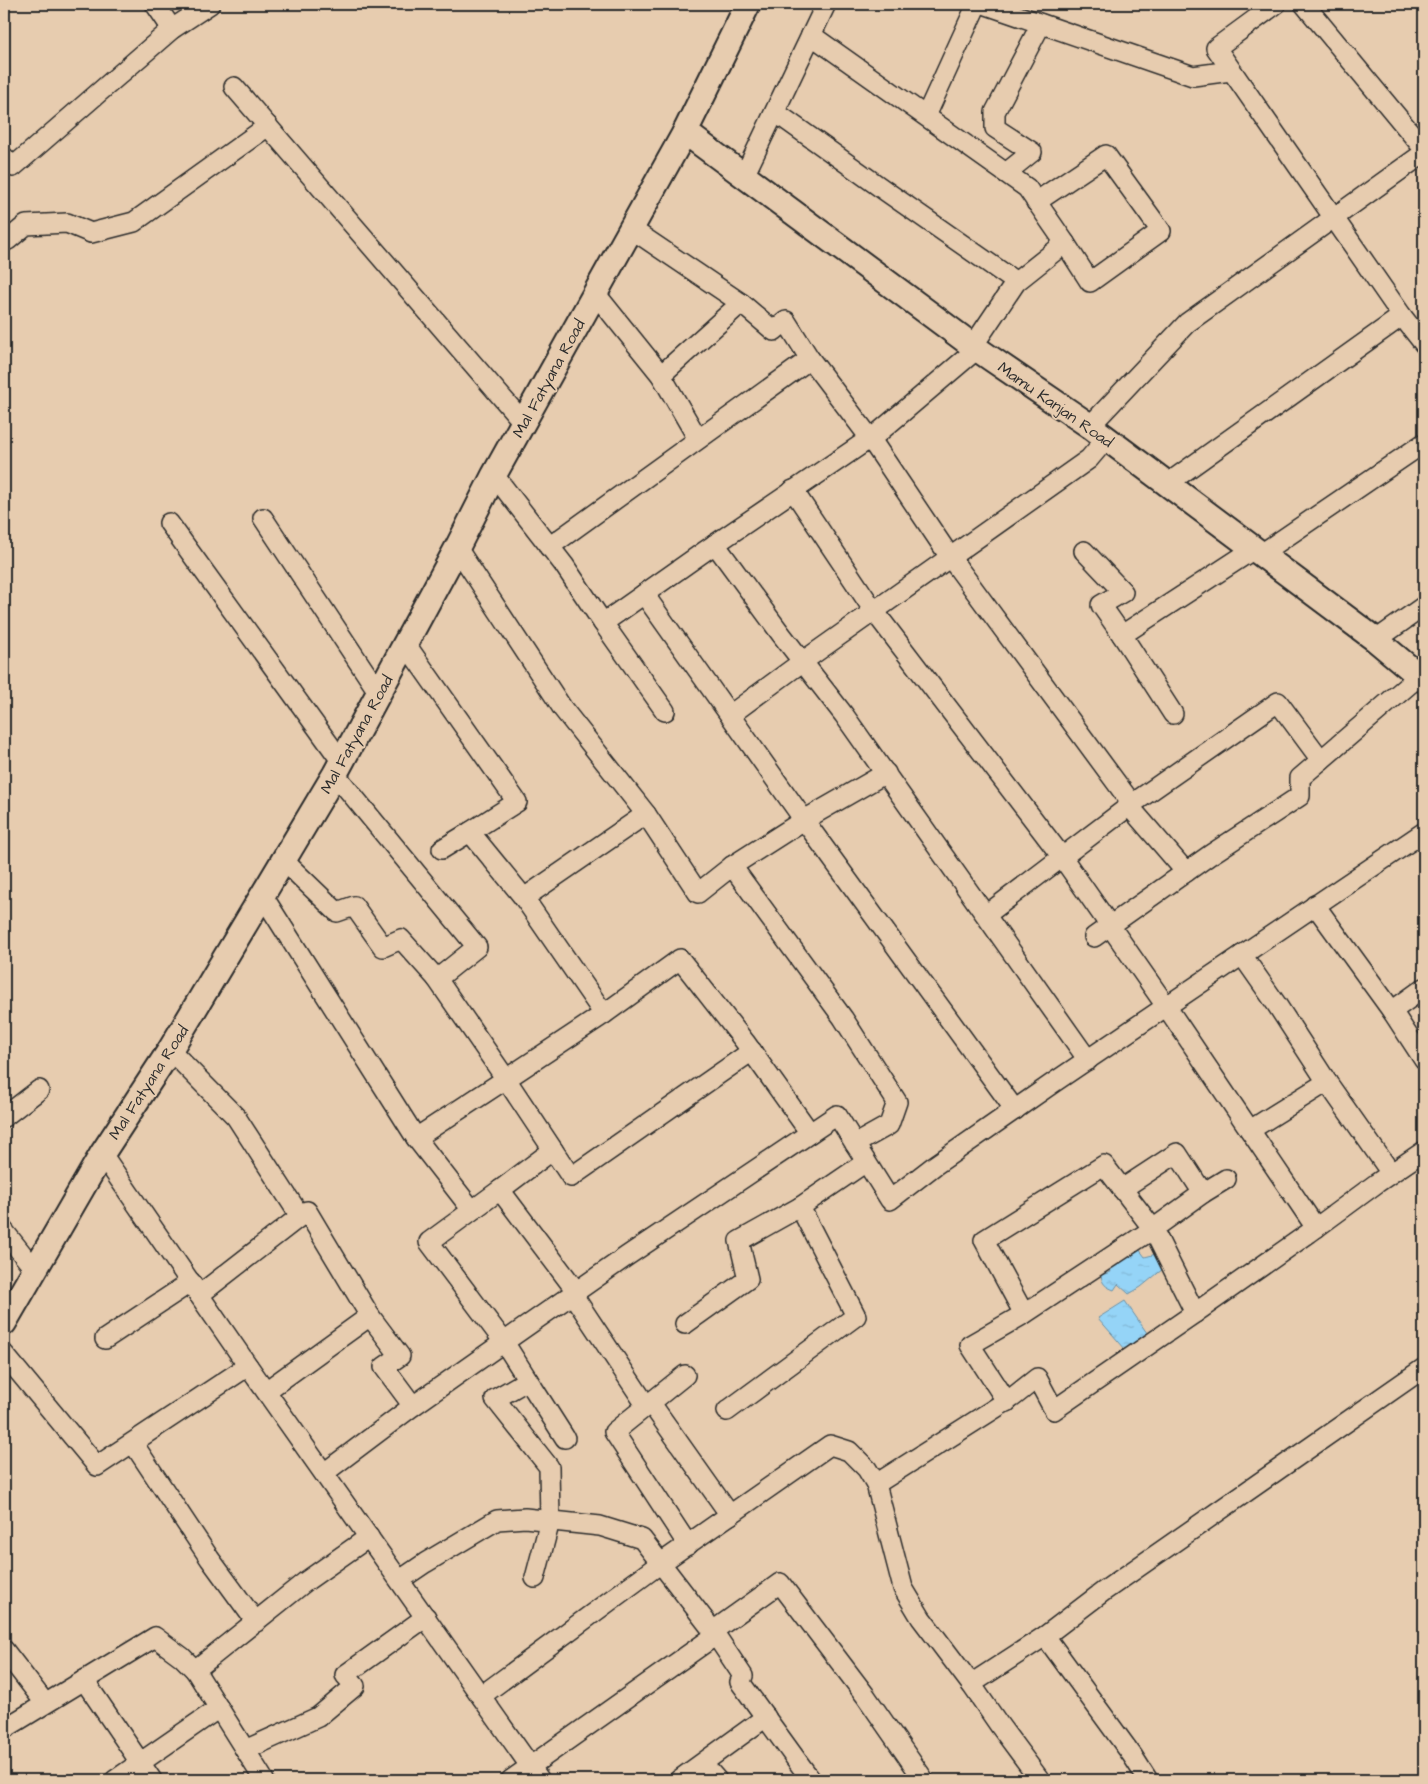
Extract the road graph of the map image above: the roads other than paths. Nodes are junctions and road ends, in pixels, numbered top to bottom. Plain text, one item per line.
1 (155, 4) edge
2 (210, 4) edge
3 (748, 4) edge
4 (826, 4) edge
5 (977, 4) edge
6 (984, 4) edge
7 (1276, 4) edge
8 (1304, 4) edge
9 (1041, 24) junction
10 (172, 29) junction
11 (811, 35) junction
12 (1231, 71) junction
13 (234, 87) dead end
14 (775, 112) junction
15 (926, 116) junction
16 (268, 126) junction
17 (685, 132) junction
18 (1424, 151) edge
19 (4, 157) edge
20 (1006, 173) junction
21 (744, 176) junction
22 (1036, 202) junction
23 (1334, 217) junction
24 (630, 228) junction
25 (4, 242) edge
26 (1065, 243) junction
27 (1016, 282) junction
28 (595, 293) junction
29 (741, 303) junction
30 (1412, 320) edge
31 (1424, 344) edge
32 (975, 347) junction
33 (810, 359) junction
34 (661, 375) junction
35 (523, 422) junction
36 (1098, 432) junction
37 (870, 438) junction
38 (698, 439) junction
39 (1424, 443) edge
40 (494, 475) junction
41 (1167, 484) junction
42 (793, 490) junction
43 (264, 518) dead end
44 (169, 523) dead end
45 (715, 544) junction
46 (549, 547) junction
47 (457, 548) junction
48 (1084, 551) dead end
49 (1257, 551) junction
50 (950, 558) junction
51 (644, 594) junction
52 (1424, 606) edge
53 (874, 611) junction
54 (603, 624) junction
55 (1122, 635) junction
56 (1376, 640) junction
57 (405, 643) junction
58 (802, 662) junction
59 (1422, 678) edge
60 (379, 693) junction
61 (665, 711) dead end
62 (1173, 714) dead end
63 (730, 715) junction
64 (1321, 760) junction
65 (339, 768) junction
66 (886, 773) junction
67 (1130, 805) junction
68 (646, 814) junction
69 (804, 820) junction
70 (470, 832) junction
71 (1424, 832) edge
72 (442, 848) dead end
73 (1062, 857) junction
74 (284, 862) junction
75 (732, 866) junction
76 (1186, 872) junction
77 (263, 896) junction
78 (524, 898) junction
79 (1315, 905) junction
80 (986, 915) junction
81 (1110, 926) junction
82 (1094, 937) dead end
83 (1242, 955) junction
84 (437, 979) junction
85 (1424, 988) edge
86 (1166, 1006) junction
87 (1392, 1011) junction
88 (604, 1014) junction
89 (170, 1050) junction
90 (752, 1051) junction
91 (1088, 1060) junction
92 (1424, 1060) edge
93 (506, 1080) junction
94 (1327, 1082) junction
95 (39, 1090) dead end
96 (1015, 1110) junction
97 (4, 1117) edge
98 (1250, 1130) junction
99 (810, 1133) junction
100 (416, 1138) junction
101 (855, 1144) junction
102 (553, 1150) junction
103 (1424, 1151) edge
104 (102, 1154) junction
105 (866, 1162) junction
106 (1391, 1173) junction
107 (1226, 1179) dead end
108 (1122, 1189) junction
109 (500, 1190) junction
110 (1203, 1193) junction
111 (800, 1207) junction
112 (472, 1210) junction
113 (300, 1216) junction
114 (1316, 1228) junction
115 (1153, 1229) junction
116 (4, 1232) edge
117 (35, 1270) junction
118 (195, 1289) junction
119 (575, 1294) junction
120 (1195, 1313) junction
121 (1024, 1314) junction
122 (370, 1316) junction
123 (4, 1323) edge
124 (685, 1324) dead end
125 (105, 1339) dead end
126 (504, 1342) junction
127 (4, 1354) edge
128 (248, 1366) junction
129 (1424, 1368) edge
130 (685, 1375) dead end
131 (528, 1380) junction
132 (266, 1391) junction
133 (1007, 1402) junction
134 (648, 1404) junction
135 (413, 1406) junction
136 (727, 1411) dead end
137 (565, 1438) dead end
138 (132, 1443) junction
139 (324, 1473) junction
140 (876, 1484) junction
141 (730, 1515) junction
142 (550, 1521) junction
143 (369, 1537) junction
144 (688, 1545) junction
145 (661, 1563) junction
146 (535, 1578) dead end
147 (400, 1580) junction
148 (426, 1617) junction
149 (256, 1622) junction
150 (715, 1633) junction
151 (1045, 1636) junction
152 (4, 1650) edge
153 (195, 1670) junction
154 (84, 1680) junction
155 (971, 1684) junction
156 (481, 1696) junction
157 (45, 1703) junction
158 (218, 1708) junction
159 (766, 1717) junction
160 (4, 1729) edge
161 (245, 1750) junction
162 (141, 1762) junction
163 (703, 1764) junction
164 (535, 1773) edge
165 (115, 1780) edge
166 (152, 1780) edge
167 (264, 1780) edge
168 (511, 1780) edge
169 (679, 1780) edge
170 (716, 1780) edge
171 (811, 1780) edge
172 (924, 1780) edge
173 (1040, 1780) edge
174 (1148, 1780) edge

1 - 10 street
2 - 10 street
3 - 17 main road, Mal Fatyana Road
4 - 11 street
5 - 15 street
6 - 9 street
7 - 12 street
8 - 18 street
9 - 12 street
9 - 20 street
10 - 19 street
11 - 14 street
11 - 15 street
12 - 23 street
13 - 16 street
14 - 21 street
14 - 27 street
15 - 20 street
16 - 25 street
16 - 35 street
17 - 21 main road, Mamu Kanjan Road
17 - 24 main road, Mal Fatyana Road
18 - 23 street
20 - 22 street
21 - 32 main road, Mamu Kanjan Road
22 - 26 street
22 - 26 street
23 - 30 street
23 - 36 street
24 - 28 main road, Mal Fatyana Road
24 - 29 street
26 - 27 street
27 - 32 street
28 - 34 street
28 - 35 main road, Mal Fatyana Road
29 - 33 street
29 - 34 street
30 - 31 street
30 - 41 street
32 - 36 main road, Mamu Kanjan Road
32 - 37 street
33 - 37 street
33 - 38 street
34 - 38 street
35 - 40 main road, Mal Fatyana Road
36 - 41 main road, Mamu Kanjan Road
36 - 50 street
37 - 42 street
37 - 50 street
38 - 46 street
39 - 49 street
40 - 46 street
40 - 47 main road, Mal Fatyana Road
41 - 49 main road, Mamu Kanjan Road
42 - 45 street
42 - 53 street
43 - 60 street
44 - 65 street
45 - 51 street
45 - 58 street
46 - 54 street
47 - 57 main road, Mal Fatyana Road
47 - 68 street
48 - 55 street
49 - 55 street
49 - 56 main road, Mamu Kanjan Road
50 - 53 street
50 - 67 street
51 - 54 street
51 - 63 street
52 - 56 street
53 - 58 street
53 - 73 street
54 - 61 street
55 - 62 street
56 - 59 main road, Mamu Kanjan Road
57 - 60 main road, Mal Fatyana Road
57 - 70 street
58 - 63 street
58 - 66 street
59 - 64 street
60 - 65 main road, Mal Fatyana Road
63 - 69 street
64 - 67 street
64 - 76 street
65 - 74 main road, Mal Fatyana Road
65 - 84 street
66 - 69 street
66 - 80 street
67 - 73 street
67 - 76 street
68 - 75 street
68 - 78 street
69 - 75 street
69 - 96 street
70 - 72 street
70 - 78 street
71 - 79 street
73 - 80 street
73 - 81 street
74 - 77 main road, Mal Fatyana Road
74 - 84 street
75 - 101 street
76 - 81 street
77 - 89 main road, Mal Fatyana Road
77 - 100 street
78 - 88 street
79 - 83 street
79 - 87 street
80 - 91 street
81 - 82 street
81 - 86 street
83 - 86 street
83 - 94 street
84 - 93 street
85 - 87 street
86 - 91 street
86 - 98 street
87 - 92 street
88 - 90 street
88 - 93 street
89 - 104 main road, Mal Fatyana Road
89 - 113 street
90 - 99 street
90 - 102 street
91 - 96 street
93 - 100 street
93 - 102 street
94 - 98 street
94 - 106 street
95 - 97 street
96 - 105 street
98 - 114 street
99 - 101 street
99 - 119 street
100 - 112 street
101 - 105 street
102 - 109 street
103 - 106 street
104 - 117 main road, Mal Fatyana Road
104 - 118 street
105 - 111 street
106 - 114 street
107 - 110 street
108 - 110 street
108 - 115 street
108 - 121 street
109 - 112 street
109 - 119 street
110 - 115 street
111 - 124 street
111 - 136 street
112 - 126 street
113 - 118 street
113 - 122 street
114 - 120 street
115 - 120 street
115 - 121 street
116 - 117 street
117 - 123 main road, Mal Fatyana Road
118 - 125 street
118 - 128 street
119 - 126 street
119 - 134 street
120 - 133 street
121 - 133 street
122 - 132 street
122 - 135 street
126 - 131 street
126 - 135 street
127 - 138 street
128 - 132 street
128 - 138 street
129 - 151 street
130 - 134 street
131 - 137 street
131 - 142 street
132 - 139 street
133 - 140 street
134 - 141 street
134 - 144 street
135 - 139 street
138 - 149 street
139 - 143 street
140 - 141 street
140 - 155 street
141 - 144 street
142 - 145 street
142 - 146 street
142 - 147 street
143 - 147 street
143 - 149 street
144 - 145 street
145 - 150 street
145 - 156 street
147 - 148 street
148 - 156 street
148 - 161 street
149 - 153 street
150 - 159 street
150 - 164 street
150 - 172 street
151 - 155 street
151 - 174 street
152 - 157 street
153 - 154 street
153 - 158 street
154 - 157 street
154 - 162 street
155 - 173 street
156 - 164 street
157 - 160 street
158 - 161 street
158 - 162 street
159 - 163 street
159 - 171 street
161 - 167 street
162 - 165 street
162 - 166 street
163 - 169 street
163 - 170 street
164 - 168 street

